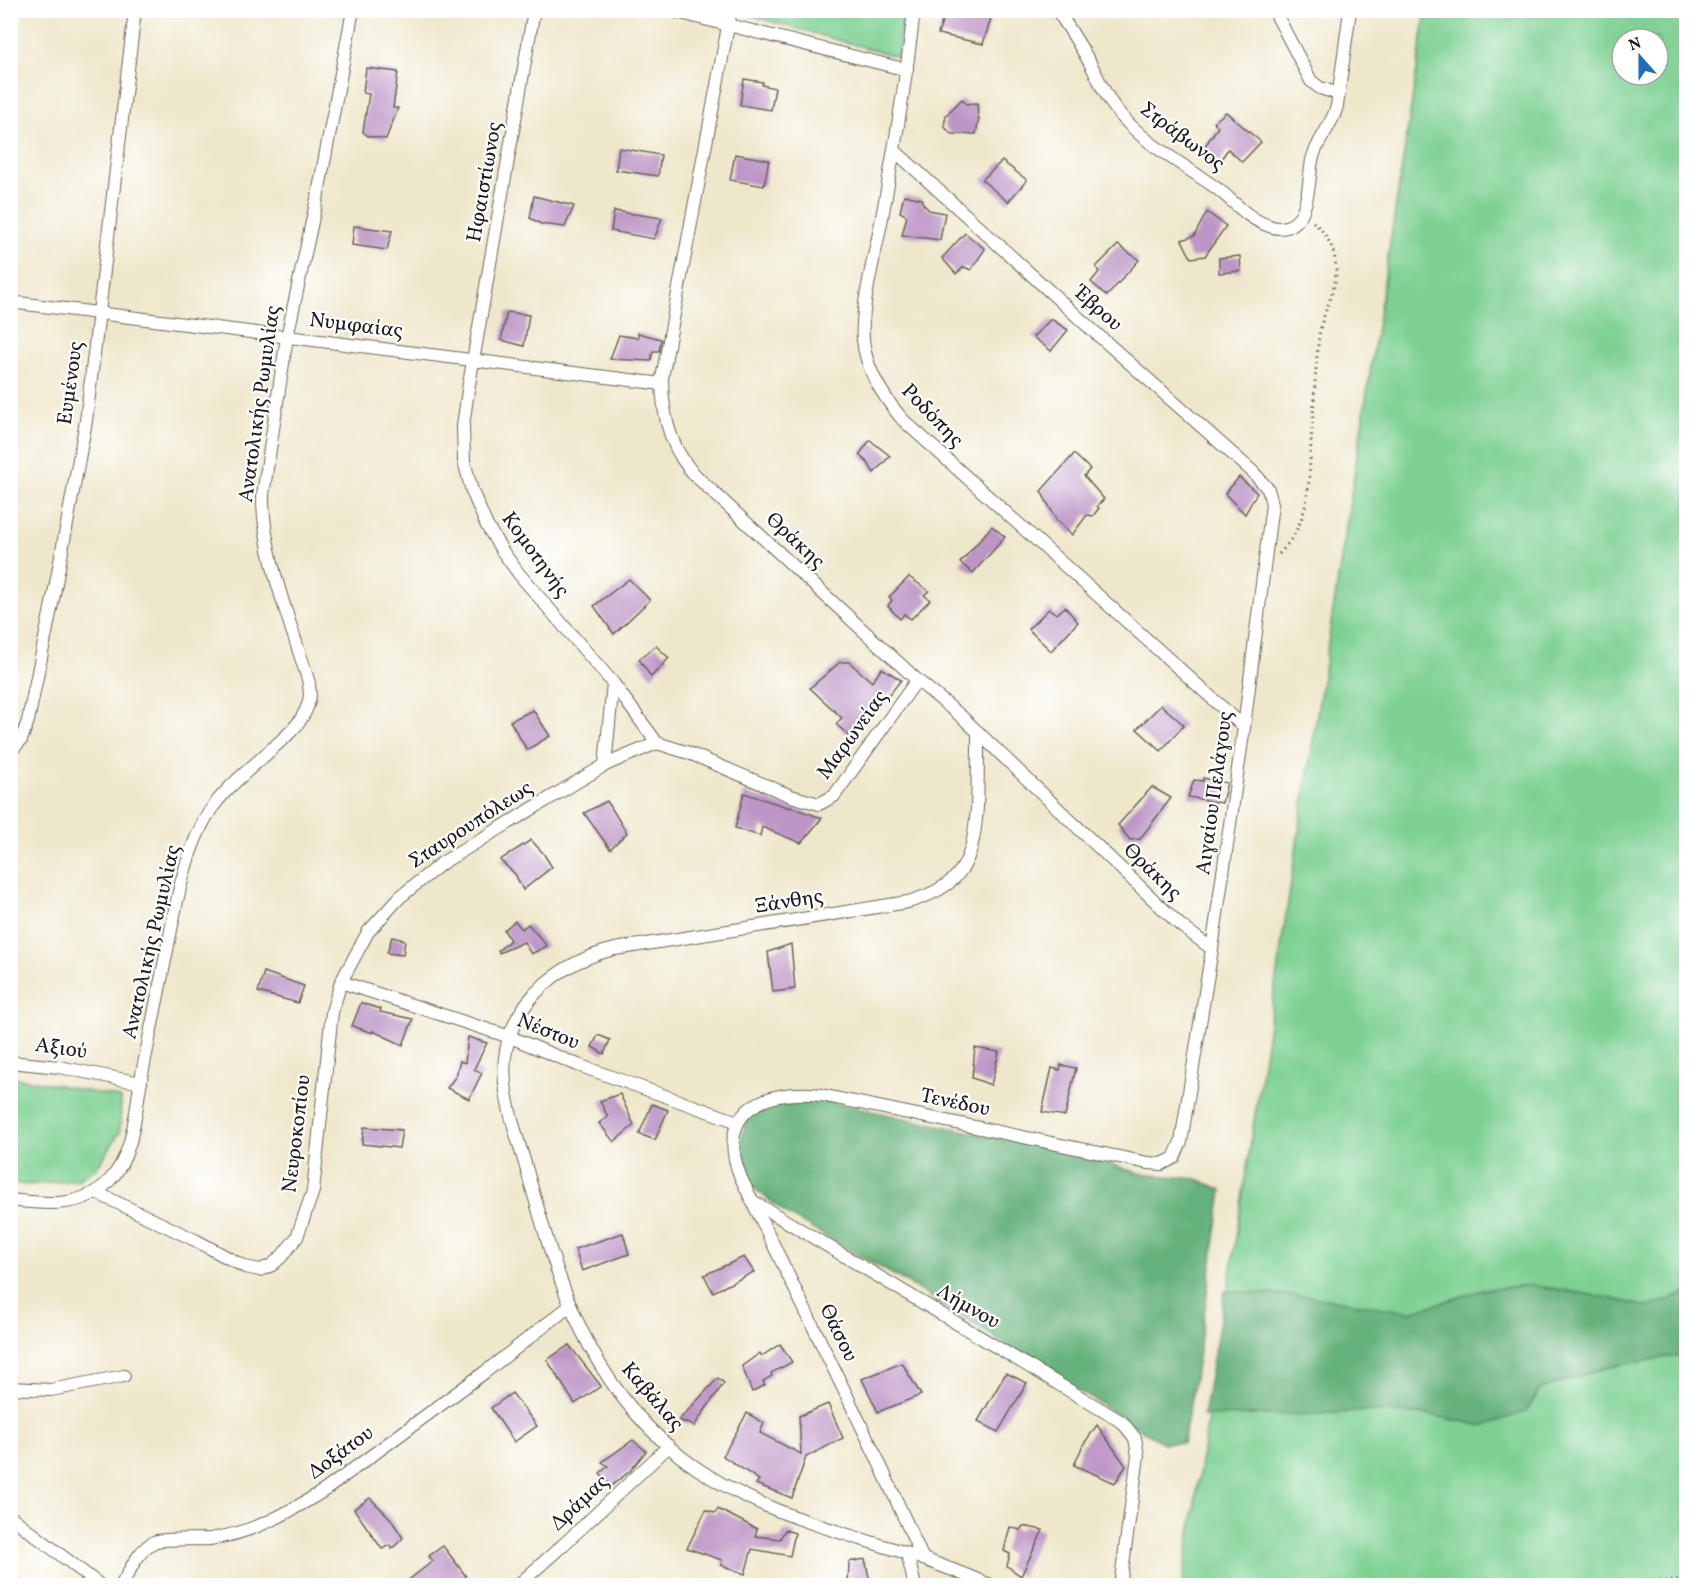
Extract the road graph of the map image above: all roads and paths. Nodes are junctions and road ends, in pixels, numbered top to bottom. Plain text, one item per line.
1 (135, 10) edge
2 (353, 10) edge
3 (534, 10) edge
4 (669, 10) edge
5 (731, 10) edge
6 (914, 10) edge
7 (1057, 10) edge
8 (1274, 10) edge
9 (1350, 10) edge
10 (728, 26) junction
11 (907, 70) junction
12 (1339, 94) junction
13 (894, 150) junction
14 (1302, 213) junction
15 (10, 302) edge
16 (100, 314) junction
17 (287, 337) junction
18 (473, 360) junction
19 (662, 384) junction
20 (1272, 500) joint
21 (1265, 569) junction
22 (917, 680) junction
23 (613, 683) junction
24 (1244, 727) junction
25 (978, 732) junction
26 (657, 743) junction
27 (10, 752) edge
28 (604, 765) junction
29 (1212, 949) junction
30 (341, 982) junction
31 (510, 1037) junction
32 (10, 1062) edge
33 (141, 1083) junction
34 (738, 1122) junction
35 (1173, 1159) joint
36 (95, 1192) junction
37 (10, 1200) edge
38 (753, 1202) junction
39 (570, 1306) junction
40 (124, 1376) dead end
41 (10, 1388) edge
42 (669, 1446) junction
43 (10, 1516) edge
44 (907, 1553) junction
45 (923, 1559) junction
46 (1686, 1581) edge
47 (101, 1586) edge
48 (121, 1586) edge
49 (517, 1586) edge
50 (915, 1586) edge
51 (993, 1586) edge
52 (1120, 1586) edge
53 (1617, 1586) edge

1 - 16 street, Ευμένους
2 - 17 street, Ανατολικής Ρωμυλίας
3 - 18 street, Ηφαιστίωνος
4 - 10 street
5 - 10 street, Θράκης
6 - 11 street, Ροδόπης
7 - 14 street, Στράβωνος
8 - 12 street
9 - 12 street
10 - 11 street
10 - 19 street, Θράκης
11 - 13 street, Ροδόπης
12 - 14 street
13 - 20 street, Έβρου
13 - 24 street, Ροδόπης
14 - 21 path
15 - 16 street, Νυμφαίας
16 - 17 street, Νυμφαίας
16 - 27 street, Ευμένους
17 - 18 street, Νυμφαίας
17 - 33 street, Ανατολικής Ρωμυλίας
18 - 19 street, Νυμφαίας
18 - 23 street, Κομοτηνής
19 - 22 street, Θράκης
20 - 21 street, Αιγαίου Πελάγους
21 - 24 street, Αιγαίου Πελάγους
22 - 25 street, Θράκης
22 - 26 street, Μαρωνείας
23 - 26 street, Κομοτηνής
23 - 28 street
24 - 29 street, Αιγαίου Πελάγους
25 - 29 street, Θράκης
25 - 31 street, Ξάνθης
26 - 28 street, Σταυρουπόλεως
28 - 30 street, Σταυρουπόλεως
29 - 35 street, Αιγαίου Πελάγους
30 - 31 street, Νέστου
30 - 36 street, Νευροκοπίου
31 - 34 street, Νέστου
31 - 39 street, Καβάλας
32 - 33 street, Αξιού
33 - 36 street, Ανατολικής Ρωμυλίας
34 - 35 street, Τενέδου
34 - 38 street, Θάσου
36 - 37 street, Ανατολικής Ρωμυλίας
38 - 45 street, Θάσου
38 - 52 street, Λήμνου
39 - 42 street, Καβάλας
39 - 48 street, Δοξάτου
40 - 41 street
42 - 44 street, Καβάλας
42 - 49 street, Δράμας
43 - 47 street
44 - 45 street, Καβάλας
44 - 50 street
45 - 51 street, Καβάλας
46 - 53 path

